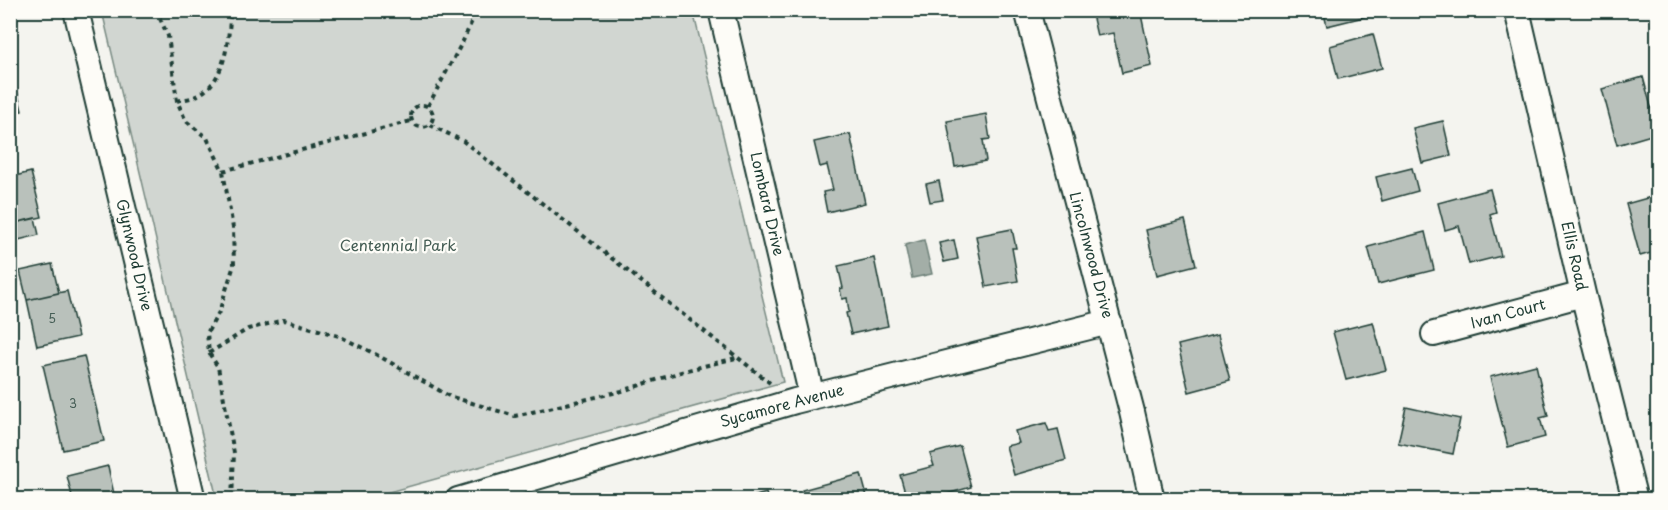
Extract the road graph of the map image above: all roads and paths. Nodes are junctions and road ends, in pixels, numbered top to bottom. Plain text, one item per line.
1 (76, 10) edge
2 (156, 10) edge
3 (231, 10) edge
4 (477, 10) edge
5 (722, 10) edge
6 (1027, 10) edge
7 (1517, 10) edge
8 (177, 101) junction
9 (428, 106) junction
10 (411, 121) junction
11 (430, 125) junction
12 (223, 171) junction
13 (1583, 294) junction
14 (1109, 322) junction
15 (1434, 334) dead end
16 (209, 353) junction
17 (736, 358) junction
18 (803, 399) junction
19 (193, 500) edge
20 (232, 500) edge
21 (458, 500) edge
22 (1152, 500) edge
23 (1635, 500) edge

1 - 19 street, Glynwood Drive
2 - 8 path
3 - 8 path
4 - 9 path
5 - 18 street, Lombard Drive
6 - 14 street, Lincolnwood Drive
7 - 13 street, Ellis Road
8 - 12 path
9 - 10 path
9 - 11 path
10 - 11 path
10 - 12 path
11 - 17 path
12 - 16 path
13 - 15 street, Ivan Court
13 - 23 street, Ellis Road
14 - 18 street, Sycamore Avenue
14 - 22 street, Lincolnwood Drive
16 - 17 path
16 - 20 path
17 - 18 path
18 - 21 street, Sycamore Avenue

